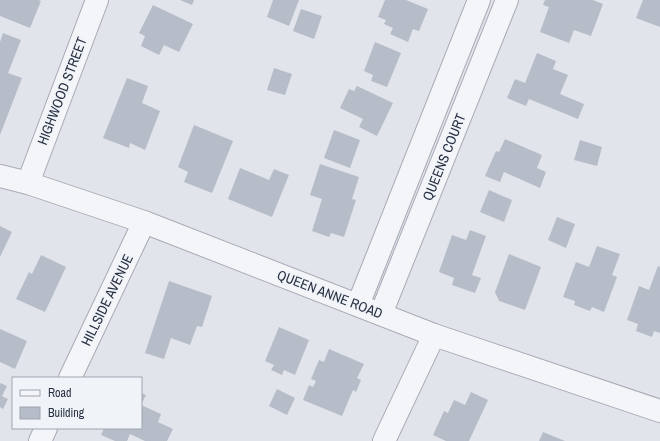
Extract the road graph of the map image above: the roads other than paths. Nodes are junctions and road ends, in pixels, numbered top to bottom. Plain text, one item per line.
1 (97, 0) edge
2 (479, 0) edge
3 (506, 0) edge
4 (0, 176) edge
5 (28, 183) junction
6 (144, 222) junction
7 (358, 305) junction
8 (381, 314) junction
9 (434, 335) junction
10 (70, 377) edge
11 (660, 411) edge
12 (46, 429) edge
13 (40, 441) edge
14 (384, 441) edge

1 - 5 street, HIGHWOOD STREET
2 - 7 street, QUEENS COURT
3 - 8 street, QUEENS COURT
4 - 5 street, QUEEN ANNE ROAD
5 - 6 street, QUEEN ANNE ROAD
6 - 7 street, QUEEN ANNE ROAD
6 - 10 street, HILLSIDE AVENUE
7 - 8 street, QUEEN ANNE ROAD
8 - 9 street, QUEEN ANNE ROAD
9 - 11 street, QUEEN ANNE ROAD
9 - 14 street
12 - 13 street

